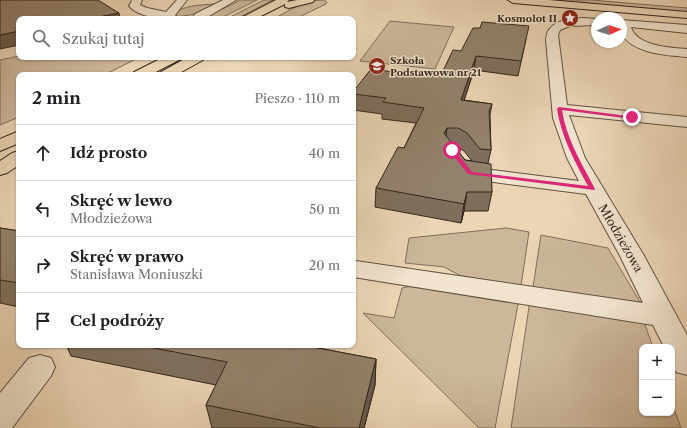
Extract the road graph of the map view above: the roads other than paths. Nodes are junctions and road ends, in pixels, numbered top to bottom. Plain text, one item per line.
1 (137, 0) edge
2 (182, 0) edge
3 (231, 0) edge
4 (308, 0) edge
5 (513, 0) edge
6 (610, 0) edge
7 (286, 2) edge
8 (687, 6) edge
9 (687, 15) edge
10 (166, 16) edge
11 (171, 16) edge
12 (199, 16) edge
13 (254, 16) edge
14 (268, 16) edge
15 (591, 22) edge
16 (627, 23) edge
17 (687, 29) edge
18 (627, 35) edge
19 (687, 53) edge
20 (168, 60) edge
21 (193, 60) edge
22 (145, 72) edge
23 (171, 72) edge
24 (559, 109) junction
25 (687, 122) edge
26 (16, 138) edge
27 (0, 146) edge
28 (452, 150) edge
29 (16, 159) edge
30 (0, 170) edge
31 (592, 189) junction
32 (356, 269) dead end
33 (662, 316) junction
34 (687, 363) edge
35 (40, 368) dead end
36 (0, 418) edge

1 - 10 street
2 - 11 street
3 - 12 street
4 - 7 main road
5 - 9 main road
6 - 8 main road
7 - 13 main road
7 - 14 main road
15 - 24 street, Młodzieżowa
16 - 17 street
18 - 19 street
20 - 22 main road
21 - 23 main road
24 - 25 street
24 - 31 street, Młodzieżowa
26 - 27 main road
28 - 31 street
29 - 30 street
31 - 33 street, Młodzieżowa
32 - 33 street
33 - 34 street, Młodzieżowa
35 - 36 street

